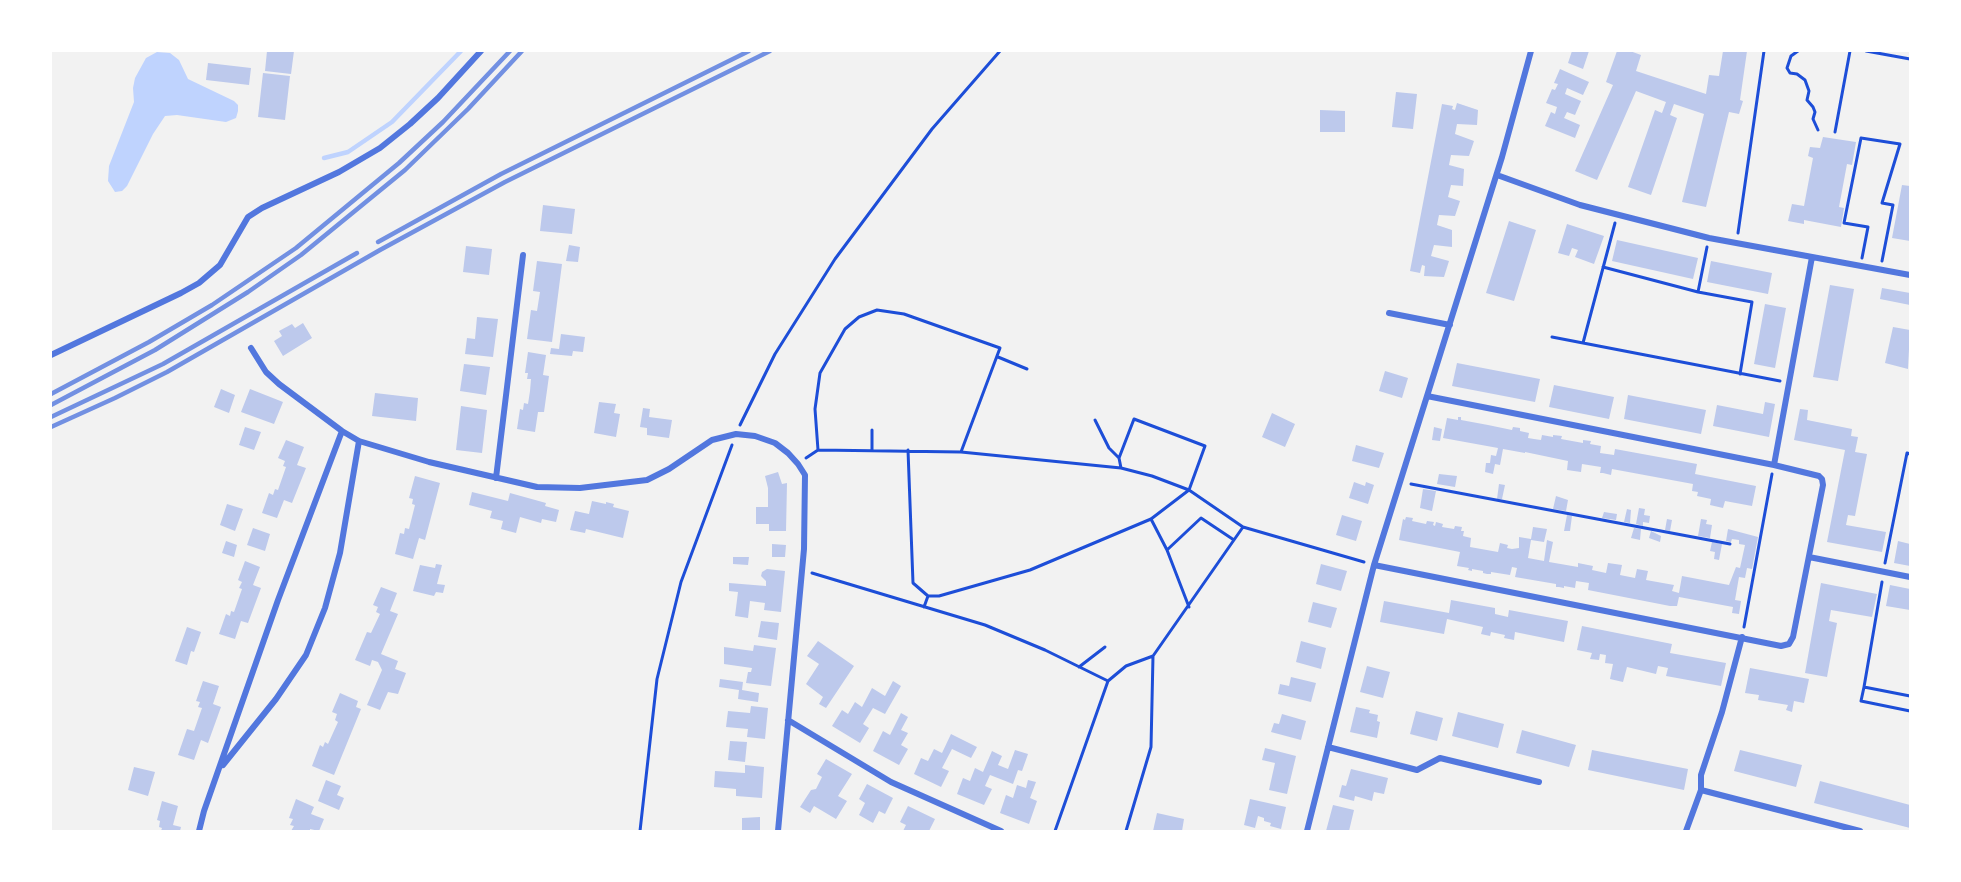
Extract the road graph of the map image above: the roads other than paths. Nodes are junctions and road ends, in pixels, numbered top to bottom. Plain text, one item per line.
1 (481, 51) edge
2 (1531, 51) edge
3 (1497, 175) junction
4 (523, 255) dead end
5 (1812, 257) junction
6 (1910, 275) edge
7 (1389, 313) dead end
8 (1450, 325) junction
9 (251, 348) dead end
10 (51, 355) edge
11 (1427, 396) junction
12 (342, 431) junction
13 (359, 441) junction
14 (1774, 465) junction
15 (496, 478) junction
16 (1809, 557) junction
17 (1374, 565) junction
18 (1910, 577) edge
19 (1742, 637) junction
20 (788, 720) junction
21 (1328, 747) junction
22 (218, 770) junction
23 (1539, 782) dead end
24 (1701, 790) junction
25 (199, 831) edge
26 (778, 831) edge
27 (1001, 831) edge
28 (1307, 831) edge
29 (1686, 831) edge
30 (1860, 831) edge

1 - 10 street
2 - 3 street
3 - 5 street
3 - 8 street
4 - 15 street
5 - 6 street
5 - 14 street
7 - 8 street
8 - 11 street
9 - 12 street
11 - 14 street
11 - 17 street
12 - 13 street
12 - 22 street
13 - 15 street
13 - 22 street
14 - 16 street
15 - 20 street
16 - 18 street
16 - 19 street
17 - 19 street
17 - 21 street
19 - 24 street
20 - 26 street
20 - 27 street
21 - 23 street
21 - 28 street
22 - 25 street
24 - 29 street
24 - 30 street

